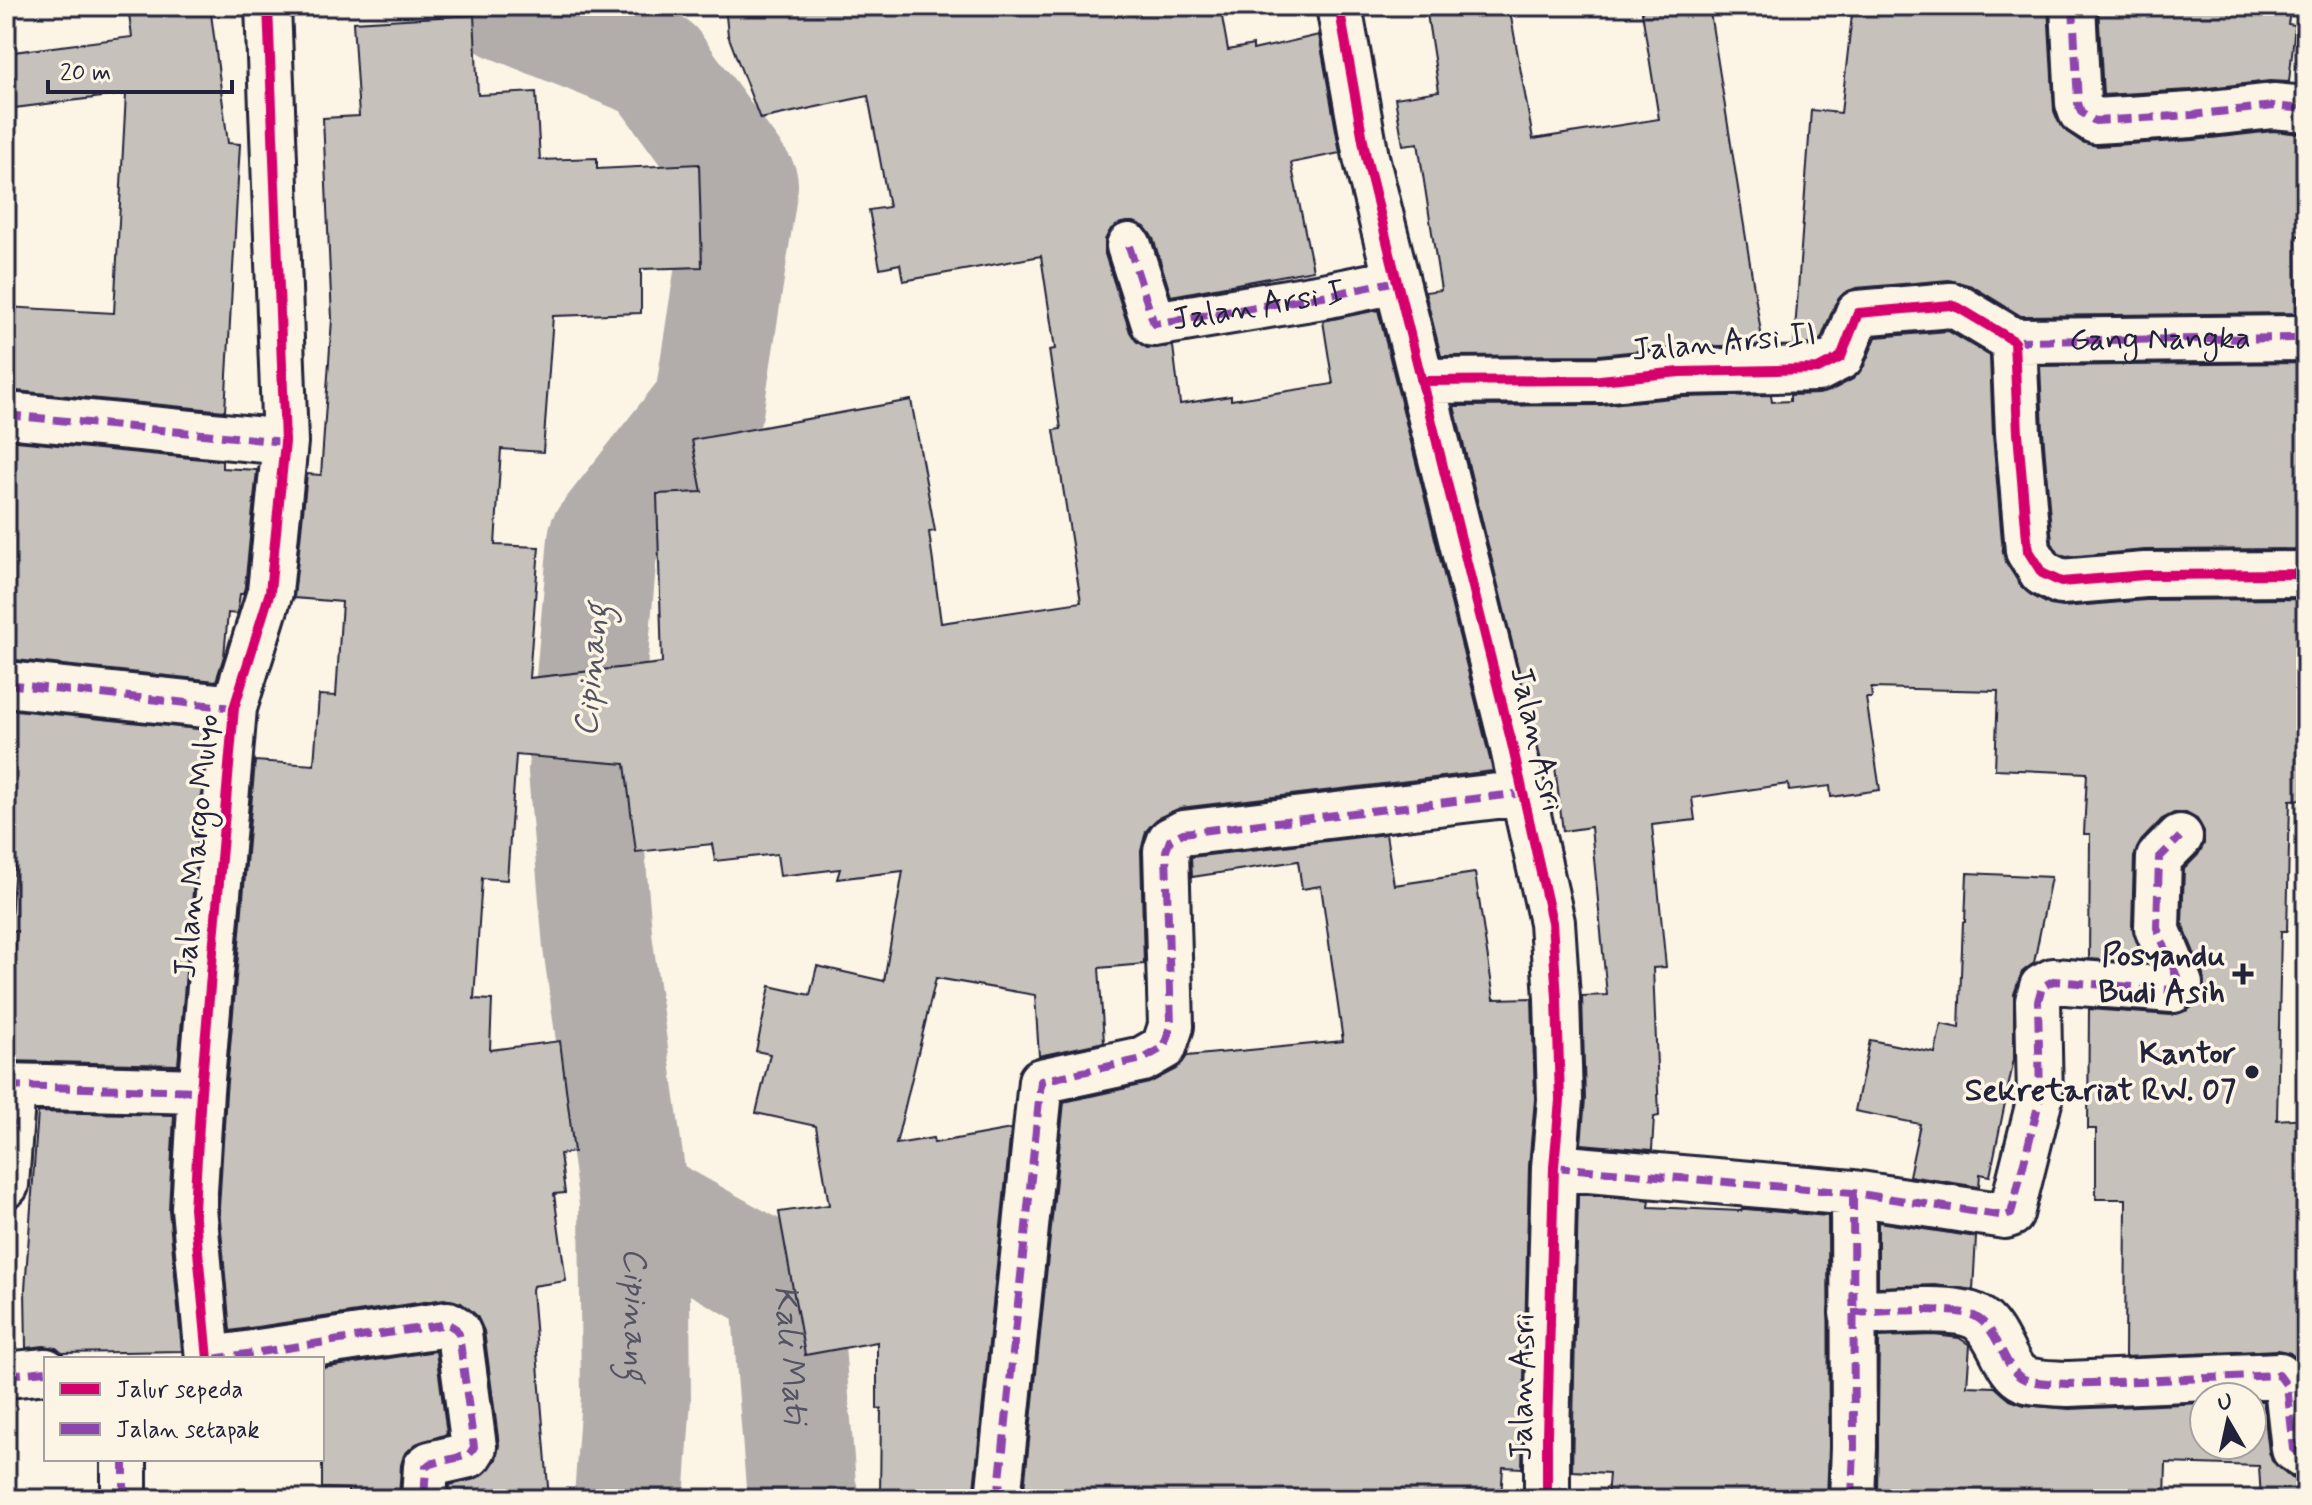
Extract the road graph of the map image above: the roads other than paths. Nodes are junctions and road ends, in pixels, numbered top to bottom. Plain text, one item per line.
1 (268, 6) edge
2 (1339, 6) edge
3 (2073, 6) edge
4 (2306, 109) edge
5 (1129, 246) dead end
6 (1397, 281) junction
7 (2306, 338) edge
8 (2014, 341) junction
9 (1421, 381) junction
10 (6, 415) edge
11 (285, 442) junction
12 (2306, 574) edge
13 (6, 684) edge
14 (234, 708) junction
15 (1523, 793) junction
16 (2180, 837) dead end
17 (9, 1086) edge
18 (201, 1091) junction
19 (1554, 1167) junction
20 (6, 1185) edge
21 (1853, 1193) junction
22 (1852, 1313) junction
23 (210, 1357) edge
24 (224, 1357) edge
25 (44, 1371) edge
26 (6, 1375) edge
27 (2306, 1457) edge
28 (124, 1461) edge
29 (124, 1499) edge
30 (424, 1499) edge
31 (998, 1499) edge
32 (1547, 1499) edge
33 (1852, 1499) edge

1 - 11 street, Jalan Margo Mulyo
2 - 6 street, Jalan Asri
3 - 4 street
5 - 6 street, Jalan Arsi I
6 - 9 street, Jalan Asri
7 - 8 street, Gang Nangka
8 - 9 street, Jalan Arsi II
8 - 12 street
9 - 15 street, Jalan Asri
10 - 11 street
11 - 14 street, Jalan Margo Mulyo
13 - 14 street
14 - 18 street, Jalan Margo Mulyo
15 - 19 street, Jalan Asri
15 - 31 street
16 - 21 street
17 - 18 street
17 - 20 street
18 - 23 street, Jalan Margo Mulyo
19 - 21 street
19 - 32 street, Jalan Asri
21 - 22 street
22 - 27 street
22 - 33 street
24 - 30 street, Jalan Margo Mulyo
25 - 26 street
28 - 29 street

